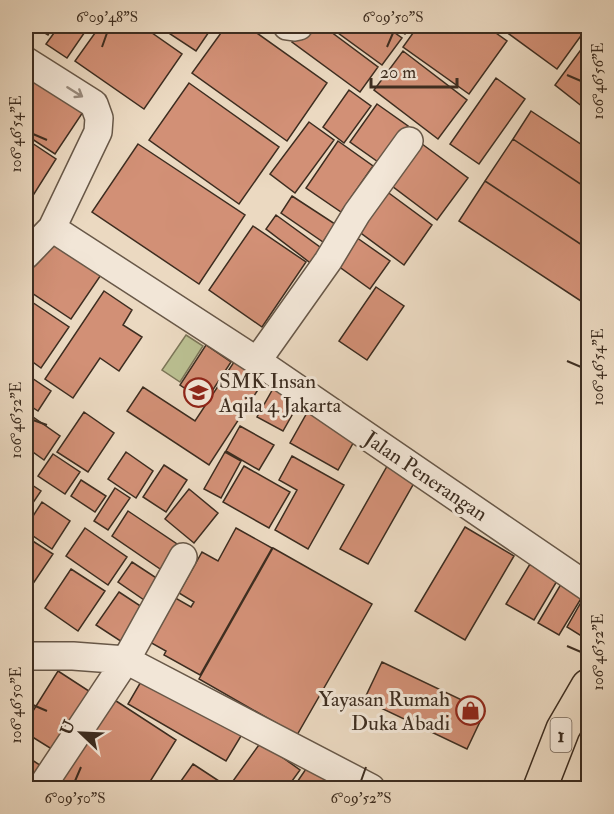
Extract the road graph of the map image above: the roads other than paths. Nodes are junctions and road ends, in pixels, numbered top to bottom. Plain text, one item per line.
1 (287, 26) edge
2 (299, 26) edge
3 (26, 61) edge
4 (409, 141) dead end
5 (52, 228) junction
6 (26, 255) edge
7 (257, 361) junction
8 (183, 557) dead end
9 (588, 587) edge
10 (26, 654) edge
11 (126, 660) junction
12 (588, 686) edge
13 (41, 789) edge
14 (371, 789) edge
15 (540, 789) edge

1 - 2 street
3 -> 5 street
4 - 7 street
5 - 6 street
5 - 7 street, Jalan Penerangan
7 - 9 street, Jalan Penerangan
8 - 11 street
10 - 11 street
11 - 13 street
11 - 14 street
12 - 15 highway, 1

